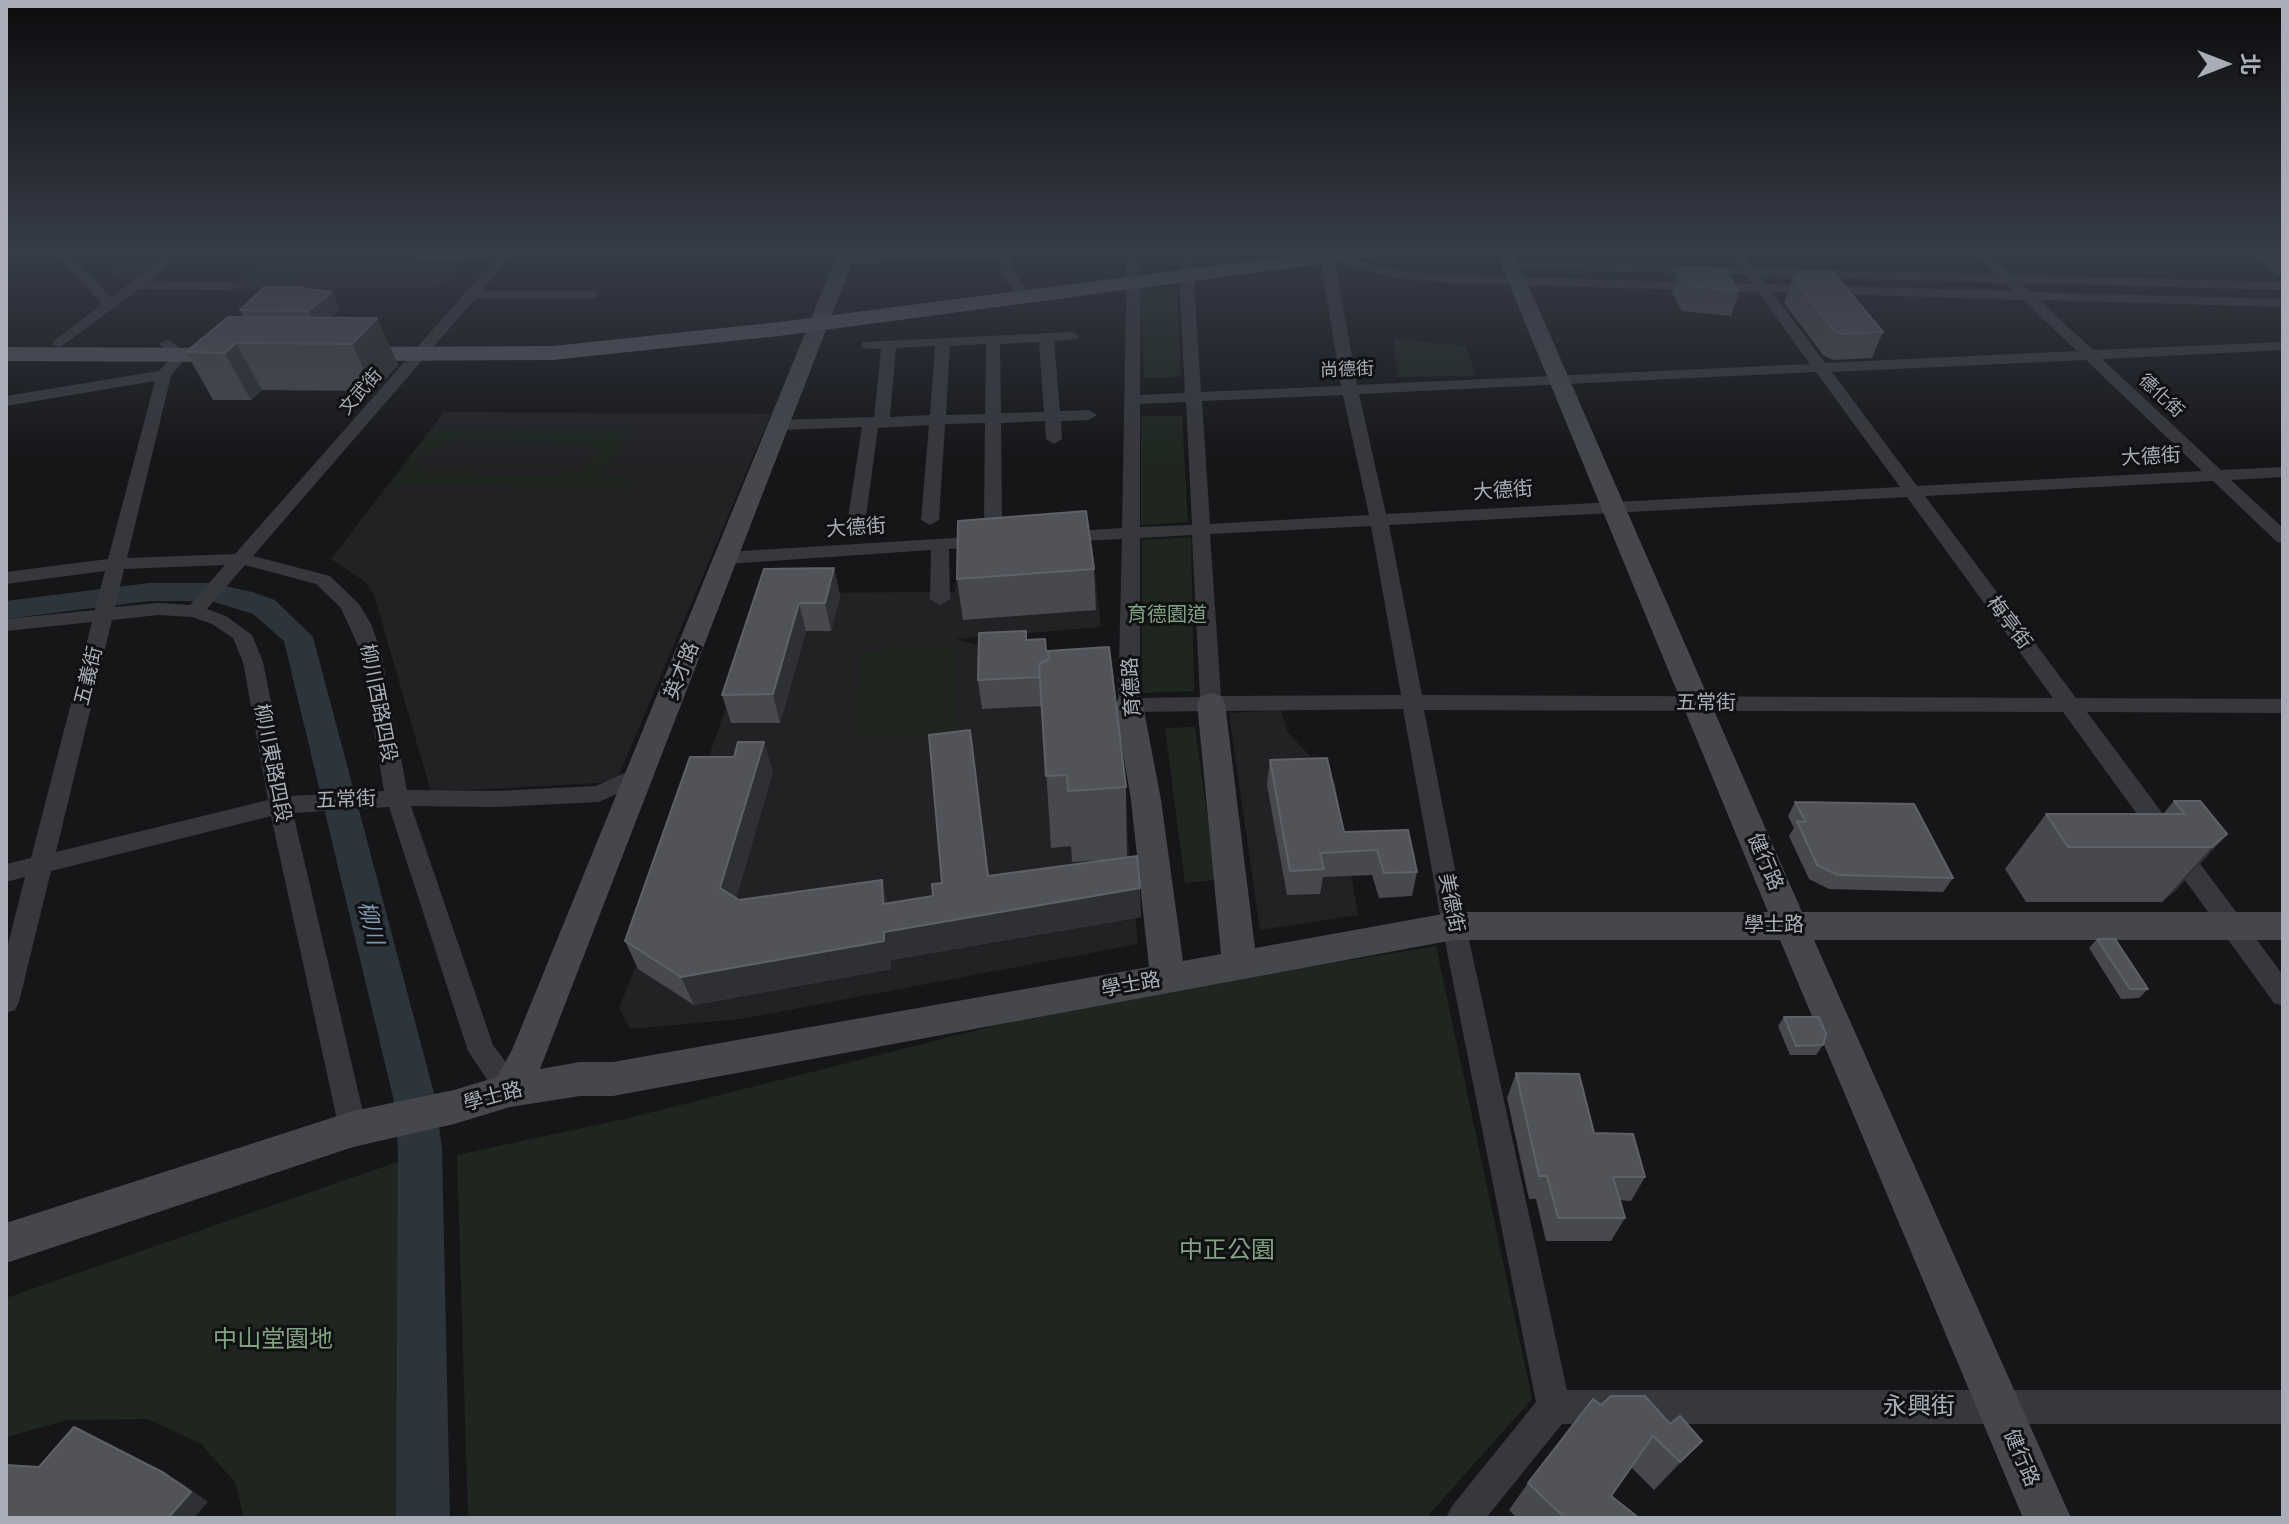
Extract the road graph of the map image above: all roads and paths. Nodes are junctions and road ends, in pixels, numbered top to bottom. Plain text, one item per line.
1 (90, 321) edge
2 (449, 321) edge
3 (798, 321) edge
4 (821, 321) edge
5 (1133, 321) edge
6 (1189, 321) edge
7 (1335, 321) edge
8 (1535, 321) edge
9 (1786, 321) edge
10 (2052, 321) edge
11 (1072, 336) dead end
12 (1046, 337) junction
13 (993, 339) junction
14 (943, 342) junction
15 (6, 343) edge
16 (59, 344) junction
17 (889, 344) junction
18 (867, 345) dead end
19 (2283, 346) edge
20 (326, 348) edge
21 (426, 348) junction
22 (250, 349) edge
23 (174, 350) junction
24 (6, 354) edge
25 (2089, 356) junction
26 (1820, 367) junction
27 (164, 375) junction
28 (1560, 379) junction
29 (1350, 390) junction
30 (1193, 398) junction
31 (1133, 400) junction
32 (6, 401) edge
33 (1089, 415) dead end
34 (1052, 417) junction
35 (994, 420) junction
36 (937, 422) junction
37 (876, 424) junction
38 (780, 425) junction
39 (1054, 439) dead end
40 (2283, 472) edge
41 (2216, 476) junction
42 (1913, 492) junction
43 (1614, 507) junction
44 (993, 517) edge
45 (930, 520) dead end
46 (1379, 521) junction
47 (856, 524) dead end
48 (1201, 530) junction
49 (1131, 534) junction
50 (1049, 538) edge
51 (2283, 538) edge
52 (1001, 540) edge
53 (940, 543) junction
54 (727, 558) junction
55 (243, 559) junction
56 (116, 566) junction
57 (6, 578) edge
58 (940, 599) dead end
59 (106, 608) junction
60 (195, 611) junction
61 (6, 625) edge
62 (1211, 703) junction
63 (1413, 703) junction
64 (1697, 703) junction
65 (1129, 705) junction
66 (2071, 705) junction
67 (2283, 706) edge
68 (642, 773) junction
69 (386, 798) junction
70 (280, 805) junction
71 (42, 864) junction
72 (6, 873) edge
73 (1791, 925) junction
74 (1454, 926) junction
75 (2232, 926) junction
76 (2283, 926) edge
77 (1239, 963) junction
78 (1168, 979) junction
79 (2283, 995) edge
80 (6, 1002) edge
81 (510, 1090) junction
82 (371, 1125) junction
83 (6, 1243) edge
84 (1554, 1407) junction
85 (2283, 1407) edge
86 (1999, 1408) junction
87 (1464, 1518) edge
88 (2047, 1518) edge

1 - 16 street
2 - 21 street, 文武街
3 - 21 main road
4 - 38 street, 英才路
5 - 31 street, 育德路
6 - 30 street
7 - 29 street, 美德街
8 - 28 street, 健行路
9 - 26 street, 梅亭街
10 - 25 street, 德化街
11 - 12 street
12 - 13 street
12 - 34 street
13 - 14 street
13 - 35 street
14 - 17 street
14 - 36 street
15 - 16 main road
16 - 23 main road
17 - 18 street
17 - 37 street
19 - 25 street, 尚德街
20 - 21 main road
21 - 55 street, 文武街
22 - 23 main road
23 - 24 main road
23 - 27 street, 五義街
25 - 26 street, 尚德街
25 - 41 street, 德化街
26 - 28 street, 尚德街
26 - 42 street, 梅亭街
27 - 32 street
27 - 56 street, 五義街
28 - 29 street, 尚德街
28 - 43 street, 健行路
29 - 30 street, 尚德街
29 - 46 street, 美德街
30 - 31 street, 尚德街
30 - 48 street
31 - 49 street, 育德路
33 - 34 street
34 - 35 street
34 - 39 street
35 - 36 street
35 - 44 street
36 - 37 street
36 - 45 street
37 - 38 street
37 - 47 street
38 - 54 street, 英才路
40 - 41 street, 大德街
41 - 42 street, 大德街
41 - 51 street, 德化街
42 - 43 street, 大德街
42 - 66 street, 梅亭街
43 - 46 street, 大德街
43 - 64 street, 健行路
46 - 48 street, 大德街
46 - 63 street, 美德街
48 - 49 street, 大德街
48 - 62 street
49 - 50 street, 大德街
49 - 65 street, 育德路
52 - 53 street, 大德街
53 - 54 street, 大德街
53 - 58 street
54 - 68 street, 英才路
55 - 56 street, 柳川西路四段
55 - 60 street, 文武街
55 - 69 street, 柳川西路四段
56 - 57 street, 柳川西路四段
56 - 59 street, 五義街
59 - 60 street, 柳川東路四段
59 - 61 street, 柳川東路四段
59 - 71 street, 五義街
60 - 70 street, 柳川東路四段
62 - 63 street, 五常街
62 - 65 street, 五常街
62 - 77 street
63 - 64 street, 五常街
63 - 74 street, 美德街
64 - 66 street, 五常街
64 - 73 street, 健行路
65 - 78 street, 育德路
66 - 67 street, 五常街
66 - 75 street, 梅亭街
68 - 69 street, 五常街
68 - 81 street, 英才路
69 - 70 street, 五常街
69 - 81 street, 柳川西路四段
70 - 71 street, 五常街
70 - 82 street, 柳川東路四段
71 - 72 street, 五常街
71 - 80 street, 五義街
73 - 74 street, 學士路
73 - 75 street, 學士路
73 - 86 street, 健行路
74 - 77 street, 學士路
74 - 84 street, 美德街
75 - 76 street, 學士路
75 - 79 street, 梅亭街
77 - 78 street, 學士路
78 - 81 street, 學士路
81 - 82 street, 學士路
82 - 83 street, 學士路
84 - 86 street, 永興街
84 - 87 street
85 - 86 street, 永興街
86 - 88 street, 健行路

